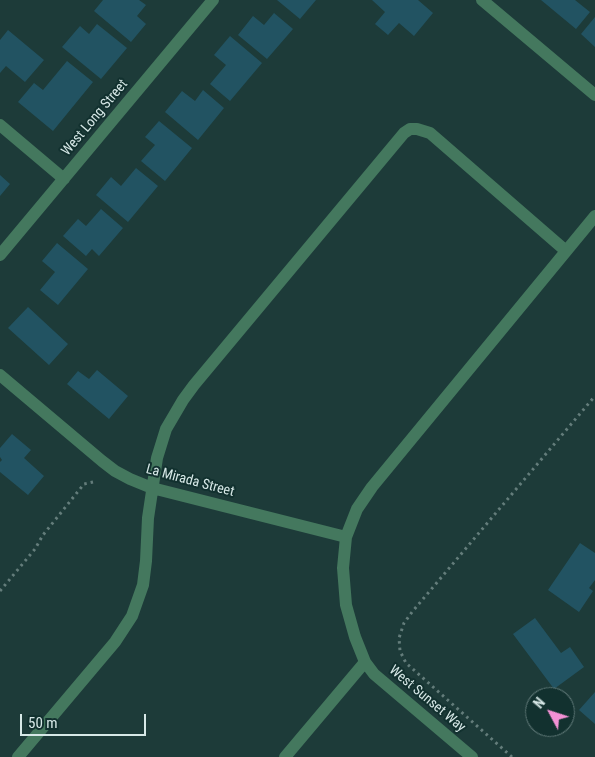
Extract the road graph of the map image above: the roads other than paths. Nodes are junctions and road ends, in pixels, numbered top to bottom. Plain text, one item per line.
1 (213, 0) edge
2 (482, 0) edge
3 (595, 95) edge
4 (0, 125) edge
5 (64, 179) junction
6 (595, 216) edge
7 (566, 251) junction
8 (0, 255) edge
9 (0, 375) edge
10 (152, 488) junction
11 (346, 537) junction
12 (365, 662) junction
13 (18, 757) edge
14 (285, 757) edge
15 (472, 757) edge

1 - 5 street, West Long Street
2 - 3 street
4 - 5 street
5 - 8 street, West Long Street
6 - 7 street
7 - 10 street
7 - 11 street
9 - 10 street, La Mirada Street
10 - 11 street, La Mirada Street
10 - 13 street
11 - 12 street
12 - 14 street
12 - 15 street, West Sunset Way

